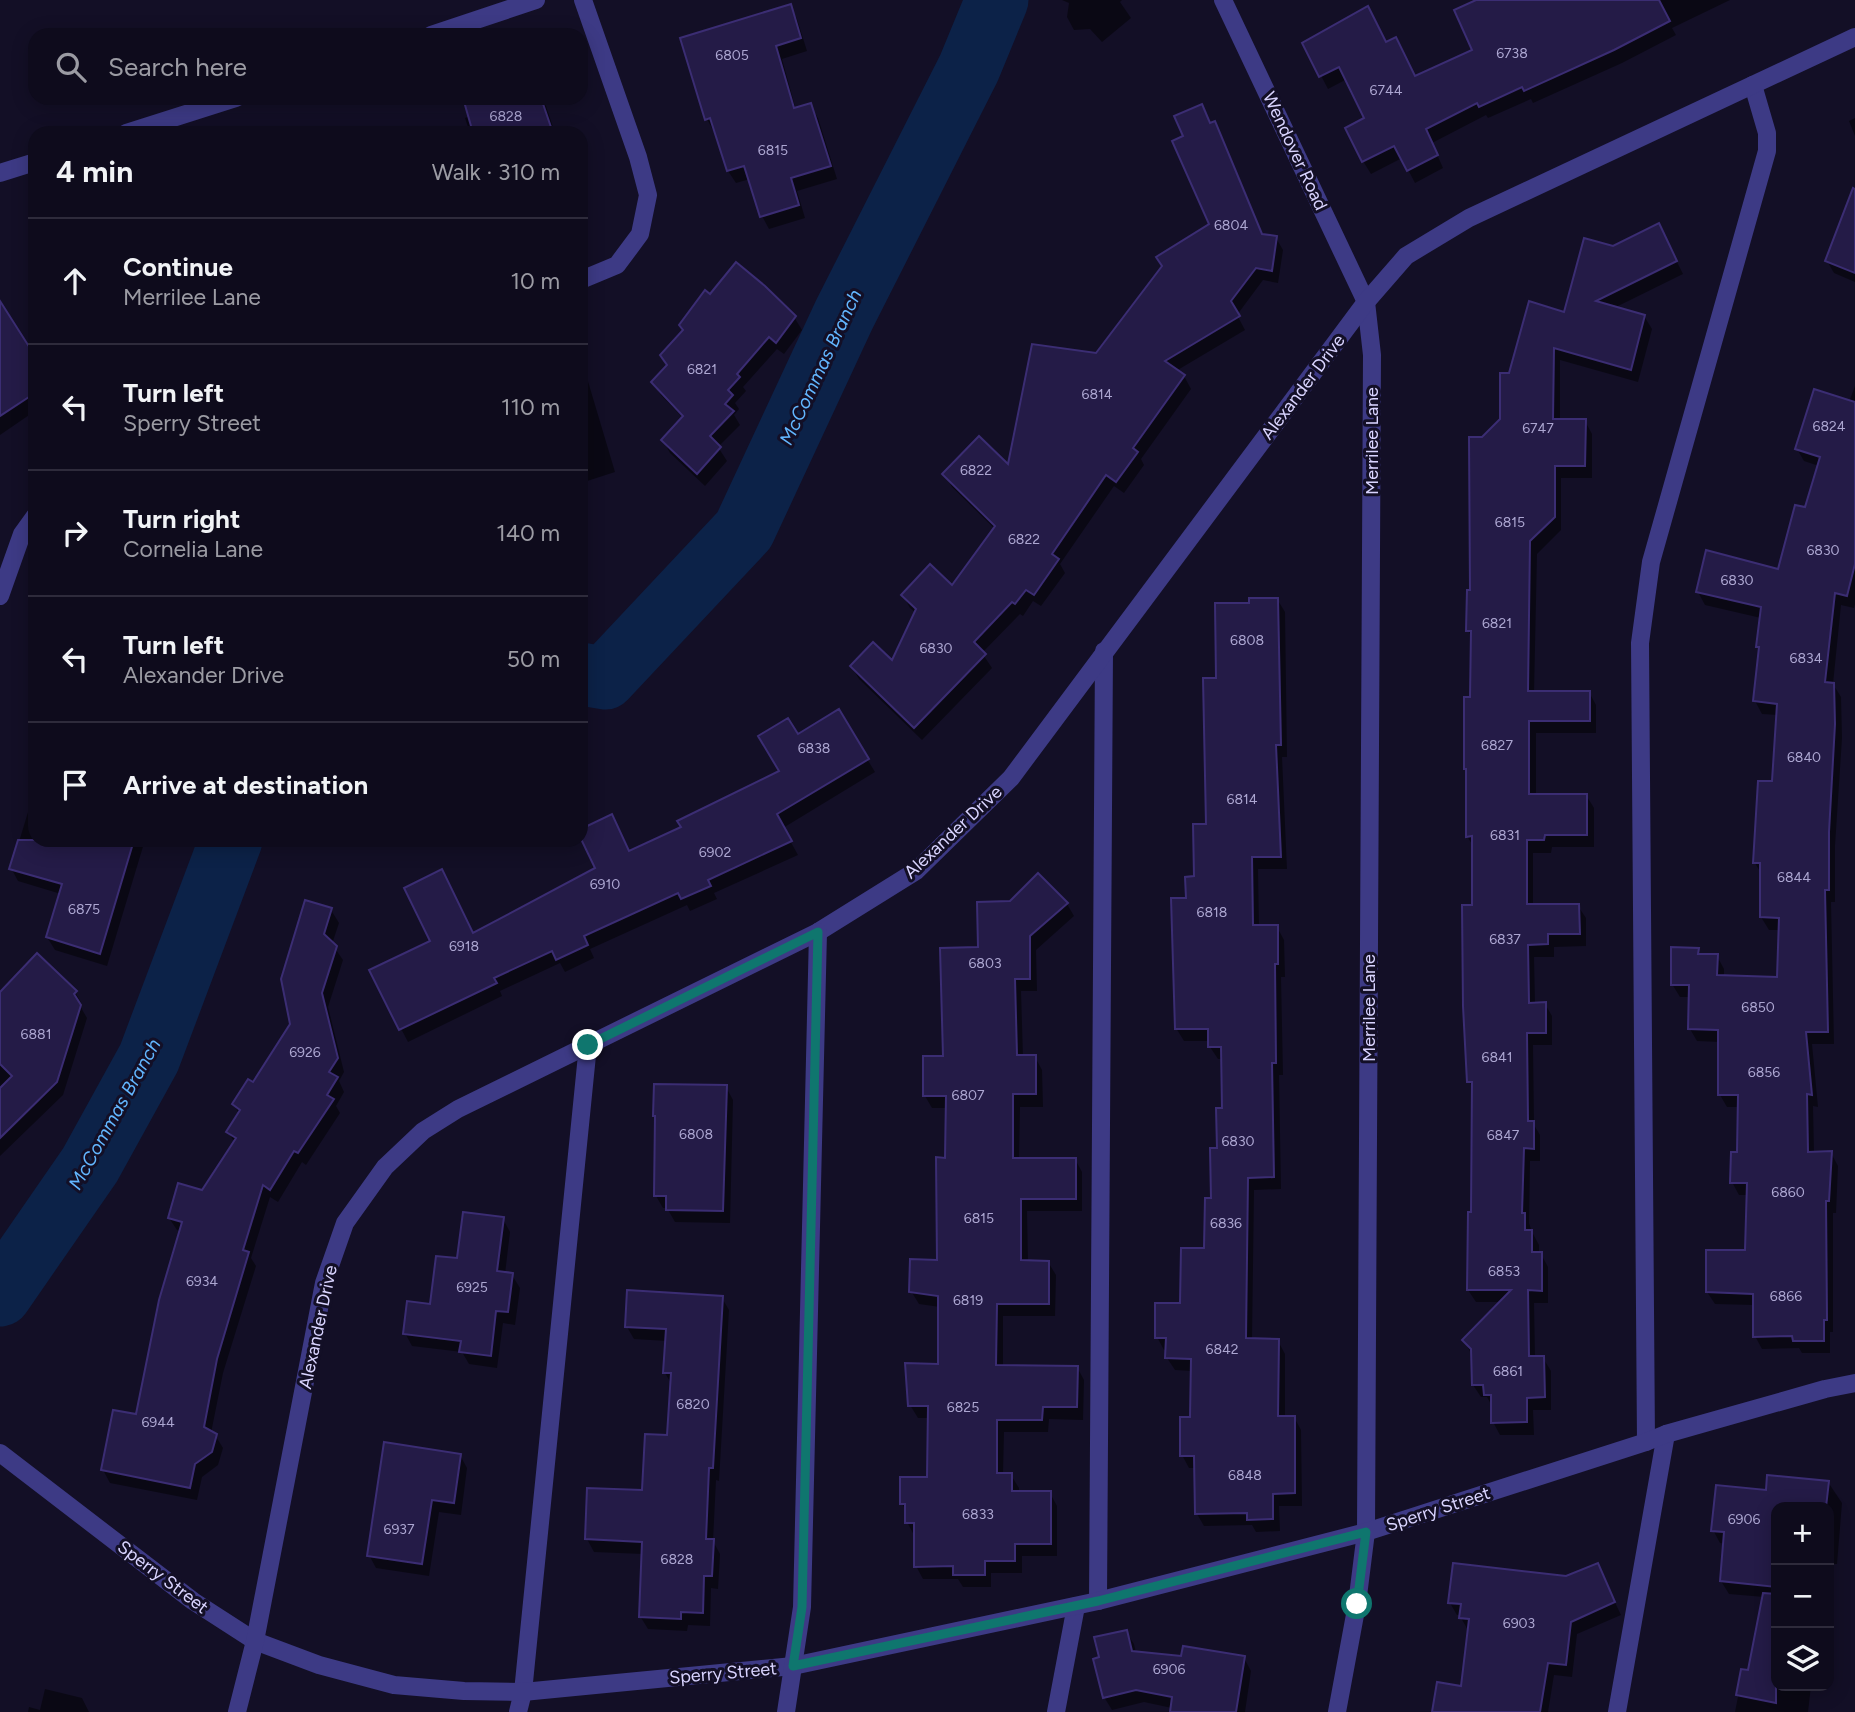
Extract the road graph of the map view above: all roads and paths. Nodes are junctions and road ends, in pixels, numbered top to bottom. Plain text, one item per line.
1 (536, 0) edge
2 (583, 0) edge
3 (1223, 0) edge
4 (451, 28) edge
5 (1855, 37) edge
6 (1753, 85) junction
7 (214, 105) edge
8 (148, 126) edge
9 (28, 164) edge
10 (0, 173) edge
11 (588, 277) edge
12 (1366, 302) junction
13 (28, 526) edge
14 (0, 596) edge
15 (1104, 651) junction
16 (818, 932) junction
17 (588, 1045) junction
18 (1855, 1383) edge
19 (1666, 1434) junction
20 (1646, 1442) junction
21 (0, 1453) edge
22 (1366, 1532) junction
23 (1098, 1601) junction
24 (1076, 1606) junction
25 (255, 1641) junction
26 (793, 1666) junction
27 (523, 1692) junction
28 (237, 1712) edge
29 (518, 1712) edge
30 (786, 1712) edge
31 (1056, 1712) edge
32 (1337, 1712) edge
33 (1618, 1712) edge

1 - 4 street
2 - 11 street
3 - 12 street, Wendover Road
5 - 6 street, Alexander Drive
6 - 12 street, Alexander Drive
6 - 20 street
7 - 8 street
9 - 10 street
12 - 15 street, Alexander Drive
12 - 22 street, Merrilee Lane
13 - 14 street
15 - 16 street, Alexander Drive
15 - 23 street
16 - 17 street, Alexander Drive
16 - 26 street
17 - 25 street, Alexander Drive
17 - 27 street
18 - 19 street, Sperry Street
19 - 20 street, Sperry Street
19 - 33 street
20 - 22 street, Sperry Street
21 - 25 street, Sperry Street
22 - 23 street, Sperry Street
22 - 32 street, Merrilee Lane
23 - 24 street, Sperry Street
24 - 26 street, Sperry Street
24 - 31 street
25 - 27 street, Sperry Street
25 - 28 street, Alexander Drive
26 - 27 street, Sperry Street
26 - 30 street
27 - 29 street

